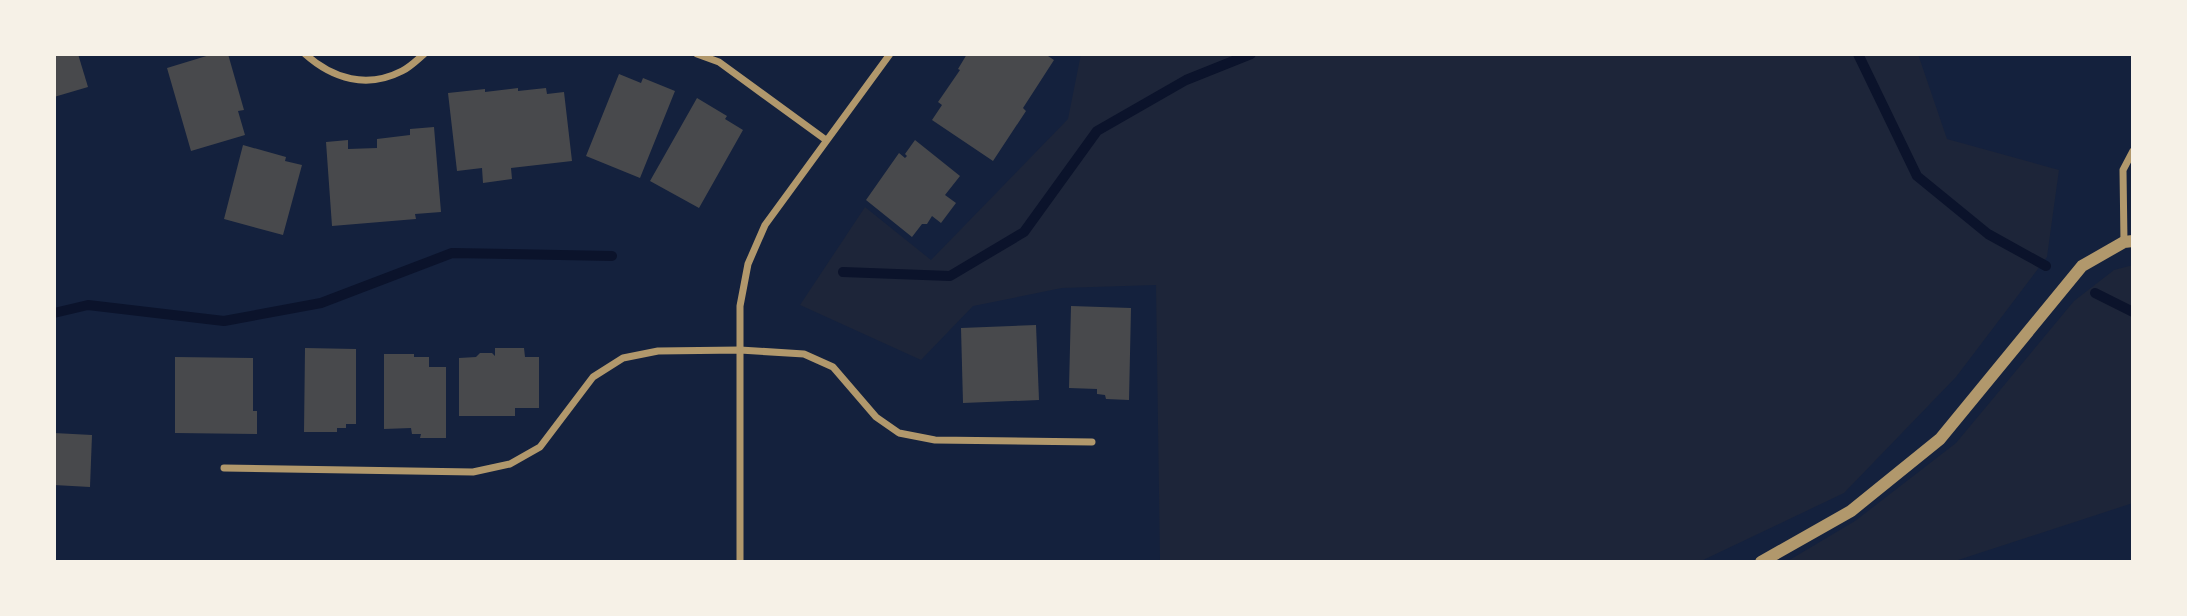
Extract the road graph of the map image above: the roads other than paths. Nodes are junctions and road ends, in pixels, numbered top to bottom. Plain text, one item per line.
1 (305, 54) edge
2 (424, 54) edge
3 (697, 54) edge
4 (890, 54) edge
5 (825, 140) junction
6 (2133, 151) edge
7 (2128, 241) edge
8 (740, 350) junction
9 (1092, 442) dead end
10 (224, 468) dead end
11 (740, 562) edge
12 (1761, 562) edge

1 - 2 street
3 - 5 street
4 - 5 street
5 - 8 street
6 - 7 street
7 - 12 street
8 - 9 street
8 - 10 street
8 - 11 street

